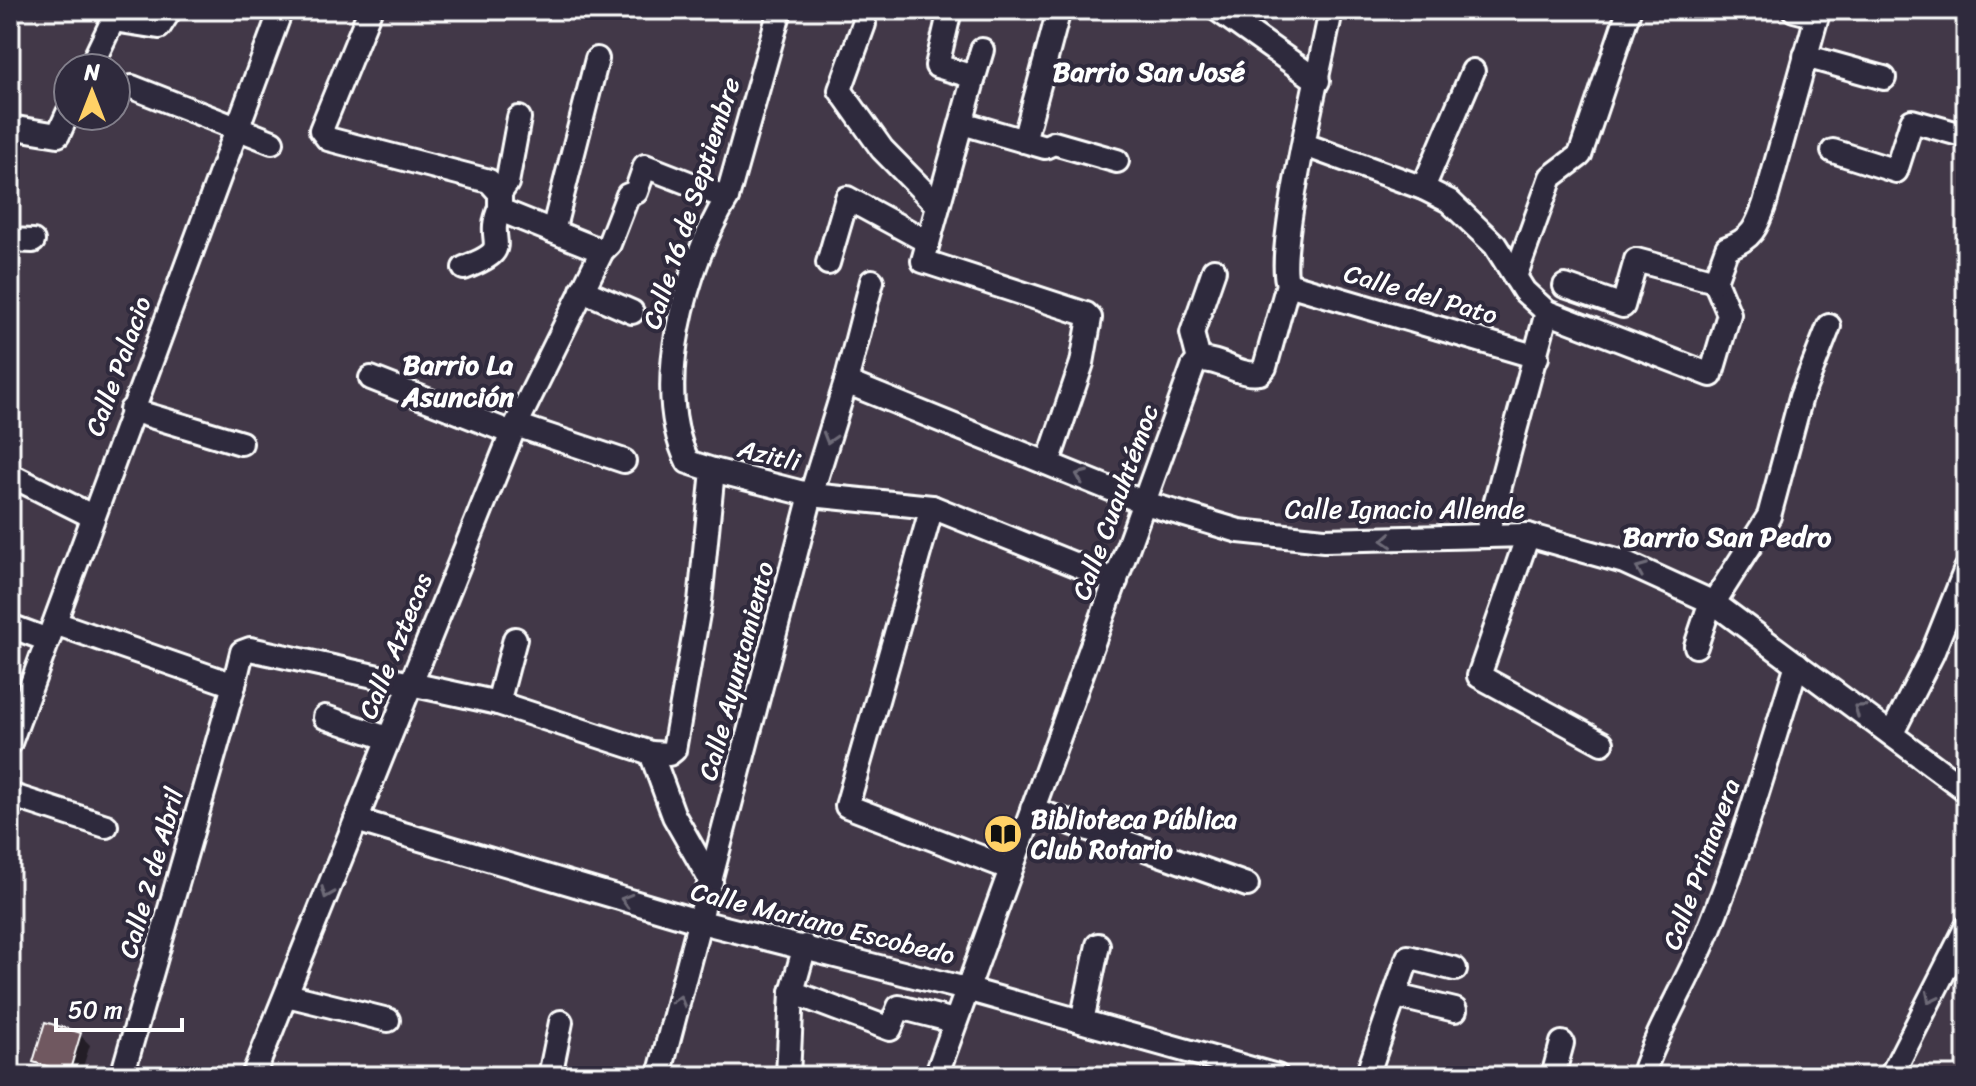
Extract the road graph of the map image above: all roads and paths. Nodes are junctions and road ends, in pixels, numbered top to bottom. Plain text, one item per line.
1 (170, 10) edge
2 (281, 10) edge
3 (370, 10) edge
4 (780, 10) edge
5 (950, 10) edge
6 (1059, 10) edge
7 (1218, 10) edge
8 (1331, 10) edge
9 (1629, 10) edge
10 (1794, 10) edge
11 (864, 24) dead end
12 (982, 50) dead end
13 (98, 52) edge
14 (1805, 56) junction
15 (597, 59) dead end
16 (1473, 71) dead end
17 (974, 77) junction
18 (1884, 78) dead end
19 (1318, 81) junction
20 (132, 87) dead end
21 (519, 118) dead end
22 (962, 123) junction
23 (237, 128) junction
24 (59, 132) edge
25 (1966, 136) edge
26 (10, 137) edge
27 (1024, 141) junction
28 (272, 142) dead end
29 (1305, 145) junction
30 (1833, 151) dead end
31 (1117, 161) dead end
32 (1423, 188) junction
33 (727, 198) junction
34 (500, 200) junction
35 (938, 206) junction
36 (553, 231) junction
37 (10, 240) edge
38 (33, 241) dead end
39 (928, 242) junction
40 (602, 251) junction
41 (828, 263) dead end
42 (464, 268) dead end
43 (1214, 270) dead end
44 (1515, 277) junction
45 (872, 281) dead end
46 (1715, 281) junction
47 (1288, 284) junction
48 (1565, 286) dead end
49 (582, 290) junction
50 (632, 312) dead end
51 (1547, 312) junction
52 (1829, 326) dead end
53 (1537, 357) junction
54 (1199, 360) junction
55 (371, 378) dead end
56 (846, 382) junction
57 (131, 410) junction
58 (514, 429) junction
59 (241, 443) dead end
60 (624, 461) dead end
61 (1048, 463) junction
62 (713, 470) junction
63 (10, 475) edge
64 (811, 495) junction
65 (1145, 503) junction
66 (932, 507) junction
67 (92, 516) junction
68 (1487, 534) junction
69 (1528, 535) junction
70 (1966, 569) edge
71 (1116, 581) junction
72 (1714, 603) junction
73 (10, 626) edge
74 (51, 632) junction
75 (515, 639) dead end
76 (1696, 646) dead end
77 (1797, 664) junction
78 (409, 684) junction
79 (234, 685) junction
80 (498, 703) junction
81 (325, 717) dead end
82 (1892, 733) junction
83 (387, 738) junction
84 (10, 743) edge
85 (1602, 743) dead end
86 (651, 753) junction
87 (1966, 790) edge
88 (10, 795) edge
89 (1032, 809) junction
90 (356, 820) junction
91 (106, 826) dead end
92 (1009, 868) junction
93 (711, 881) junction
94 (1247, 885) dead end
95 (701, 922) junction
96 (1966, 928) edge
97 (1098, 945) dead end
98 (805, 946) junction
99 (1455, 969) dead end
100 (966, 989) junction
101 (792, 992) junction
102 (287, 995) junction
103 (1396, 996) junction
104 (1455, 1010) dead end
105 (388, 1020) dead end
106 (954, 1021) junction
107 (1082, 1021) junction
108 (561, 1022) dead end
109 (1562, 1043) dead end
110 (1230, 1070) edge
111 (255, 1072) edge
112 (122, 1076) edge
113 (550, 1076) edge
114 (659, 1076) edge
115 (788, 1076) edge
116 (936, 1076) edge
117 (1277, 1076) edge
118 (1367, 1076) edge
119 (1553, 1076) edge
120 (1642, 1076) edge
121 (1891, 1076) edge

1 - 13 street
2 - 23 street, Calle Palacio
3 - 34 street
4 - 33 street, Calle 16 de Septiembre
5 - 17 street
6 - 27 street
7 - 19 street
8 - 19 street
9 - 44 street
10 - 14 street
11 - 35 street
12 - 17 street
14 - 18 street
14 - 46 street
15 - 36 street
16 - 32 street
17 - 22 street
19 - 29 street
20 - 23 street
21 - 34 street
22 - 27 street
22 - 35 street
23 - 28 street
23 - 57 street, Calle Palacio
24 - 26 street
25 - 30 street
27 - 31 street
29 - 32 street
29 - 47 street
32 - 44 street
33 - 40 street, Calle Aztecas
33 - 62 street, Calle 16 de Septiembre
34 - 36 street
34 - 42 street
35 - 39 street
36 - 40 street
37 - 38 street
39 - 41 street
39 - 61 street
40 - 49 street, Calle Aztecas
43 - 54 street
44 - 51 street
45 - 56 street, Calle Ayuntamiento
46 - 48 street
46 - 51 street
47 - 53 street, Calle del Pato
47 - 54 street
49 - 50 street
49 - 58 street, Calle Aztecas
51 - 53 street
52 - 72 street
53 - 68 street
54 - 65 street, Calle Cuauhtémoc
55 - 58 street
56 - 61 street, Calle Ignacio Allende
56 -> 64 street, Calle Ayuntamiento
57 - 59 street
57 - 67 street, Calle Palacio
58 - 60 street
58 - 78 street, Calle Aztecas
65 -> 61 street, Calle Ignacio Allende
62 - 64 street, Azitli
62 - 86 street
63 - 67 street
64 - 66 street, Azitli
64 - 93 street, Calle Ayuntamiento
68 -> 65 street, Calle Ignacio Allende
65 - 71 street, Calle Cuauhtémoc
66 - 71 street, Azitli
66 - 92 street
67 - 74 street, Calle Palacio
68 - 69 street, Calle Ignacio Allende
72 -> 69 street, Calle Ignacio Allende
69 - 85 street
70 - 82 street
71 - 89 street, Calle Cuauhtémoc
72 - 76 street
72 - 77 street, Calle Ignacio Allende
73 - 74 street
74 - 79 street
74 - 84 street, Calle Palacio
75 - 80 street
82 -> 77 street, Calle Ignacio Allende
77 - 120 street, Calle Primavera
78 - 79 street
78 - 80 street
78 - 83 street, Calle Aztecas
79 - 112 street, Calle 2 de Abril
80 - 86 street
81 - 83 street
82 - 87 street, Calle Ignacio Allende
83 - 90 street, Calle Aztecas
86 - 93 street
88 - 91 street
89 - 92 street, Calle Cuauhtémoc
89 - 94 street
95 -> 90 street, Calle Mariano Escobedo
90 -> 102 street, Calle Aztecas
92 - 100 street, Calle Cuauhtémoc
93 - 95 street, Calle Ayuntamiento
95 - 98 street, Calle Mariano Escobedo
114 -> 95 street, Calle Ayuntamiento
96 -> 121 street
97 - 107 street
98 - 100 street, Calle Mariano Escobedo
98 - 101 street
99 - 103 street
100 - 106 street, Calle Cuauhtémoc
100 - 107 street, Calle Mariano Escobedo
101 - 106 street
101 - 115 street
102 - 105 street
102 - 111 street, Calle Aztecas
103 - 104 street
103 - 118 street
106 - 116 street, Calle Cuauhtémoc
107 - 110 street, Calle Mariano Escobedo
108 - 113 street
109 - 119 street
110 - 117 street, Calle Mariano Escobedo

